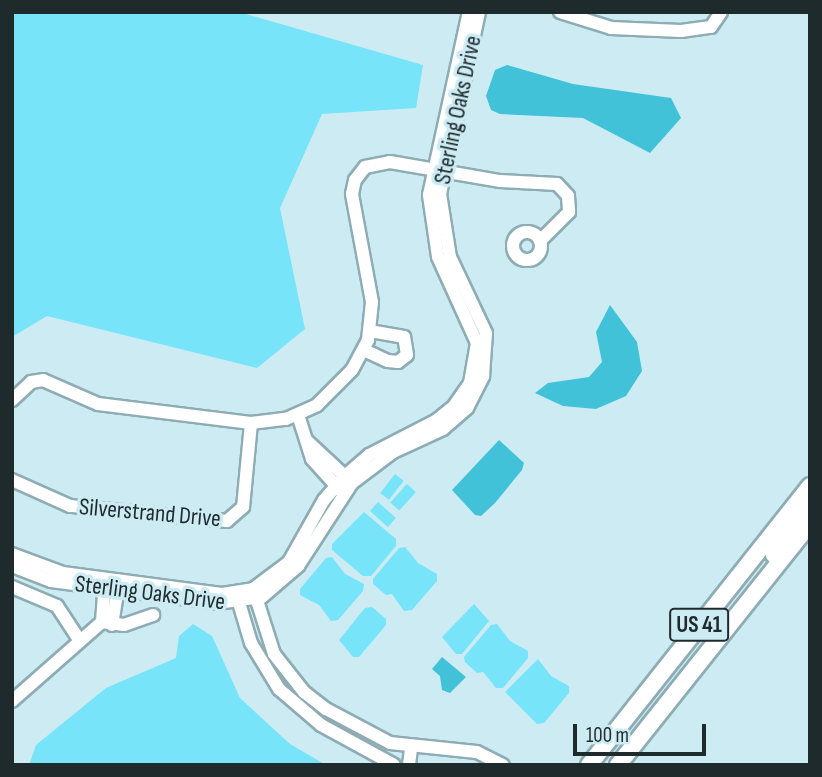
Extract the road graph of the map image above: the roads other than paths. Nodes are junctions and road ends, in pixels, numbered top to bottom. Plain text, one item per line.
1 (469, 12) edge
2 (480, 12) edge
3 (560, 12) edge
4 (721, 12) edge
5 (438, 170) junction
6 (540, 241) dead end
7 (370, 331) junction
8 (364, 350) junction
9 (12, 400) edge
10 (298, 415) junction
11 (251, 423) junction
12 (12, 480) edge
13 (344, 484) junction
14 (810, 486) edge
15 (810, 503) edge
16 (810, 523) edge
17 (12, 554) edge
18 (12, 566) edge
19 (112, 583) junction
20 (12, 587) edge
21 (254, 594) junction
22 (238, 598) junction
23 (745, 605) junction
24 (153, 615) dead end
25 (107, 624) junction
26 (80, 641) junction
27 (12, 701) edge
28 (631, 711) junction
29 (407, 747) junction
30 (396, 765) edge
31 (409, 765) edge
32 (503, 765) edge
33 (589, 765) edge
34 (600, 765) edge
35 (618, 765) edge

1 - 5 street, Sterling Oaks Drive
2 - 5 street, Sterling Oaks Drive
3 - 4 street
5 - 6 street
5 - 7 street
5 - 13 street, Sterling Oaks Drive
7 - 8 street
7 - 8 street
8 - 10 street
9 - 11 street
10 - 11 street
10 - 13 street
11 - 12 street, Silverstrand Drive
13 - 21 street, Sterling Oaks Drive
14 - 28 main road, US 41
15 - 23 main road
16 - 23 main road, US 41
17 - 19 street, Sterling Oaks Drive
18 - 19 street, Sterling Oaks Drive
19 - 22 street, Sterling Oaks Drive
19 - 25 street
20 - 26 street
21 - 22 street, Sterling Oaks Drive
21 - 29 street
22 - 30 street
23 - 35 main road, US 41
24 - 25 street
25 - 26 street
26 - 27 street
28 - 33 main road, US 41
28 - 34 main road
29 - 30 street
29 - 31 street
29 - 32 street

